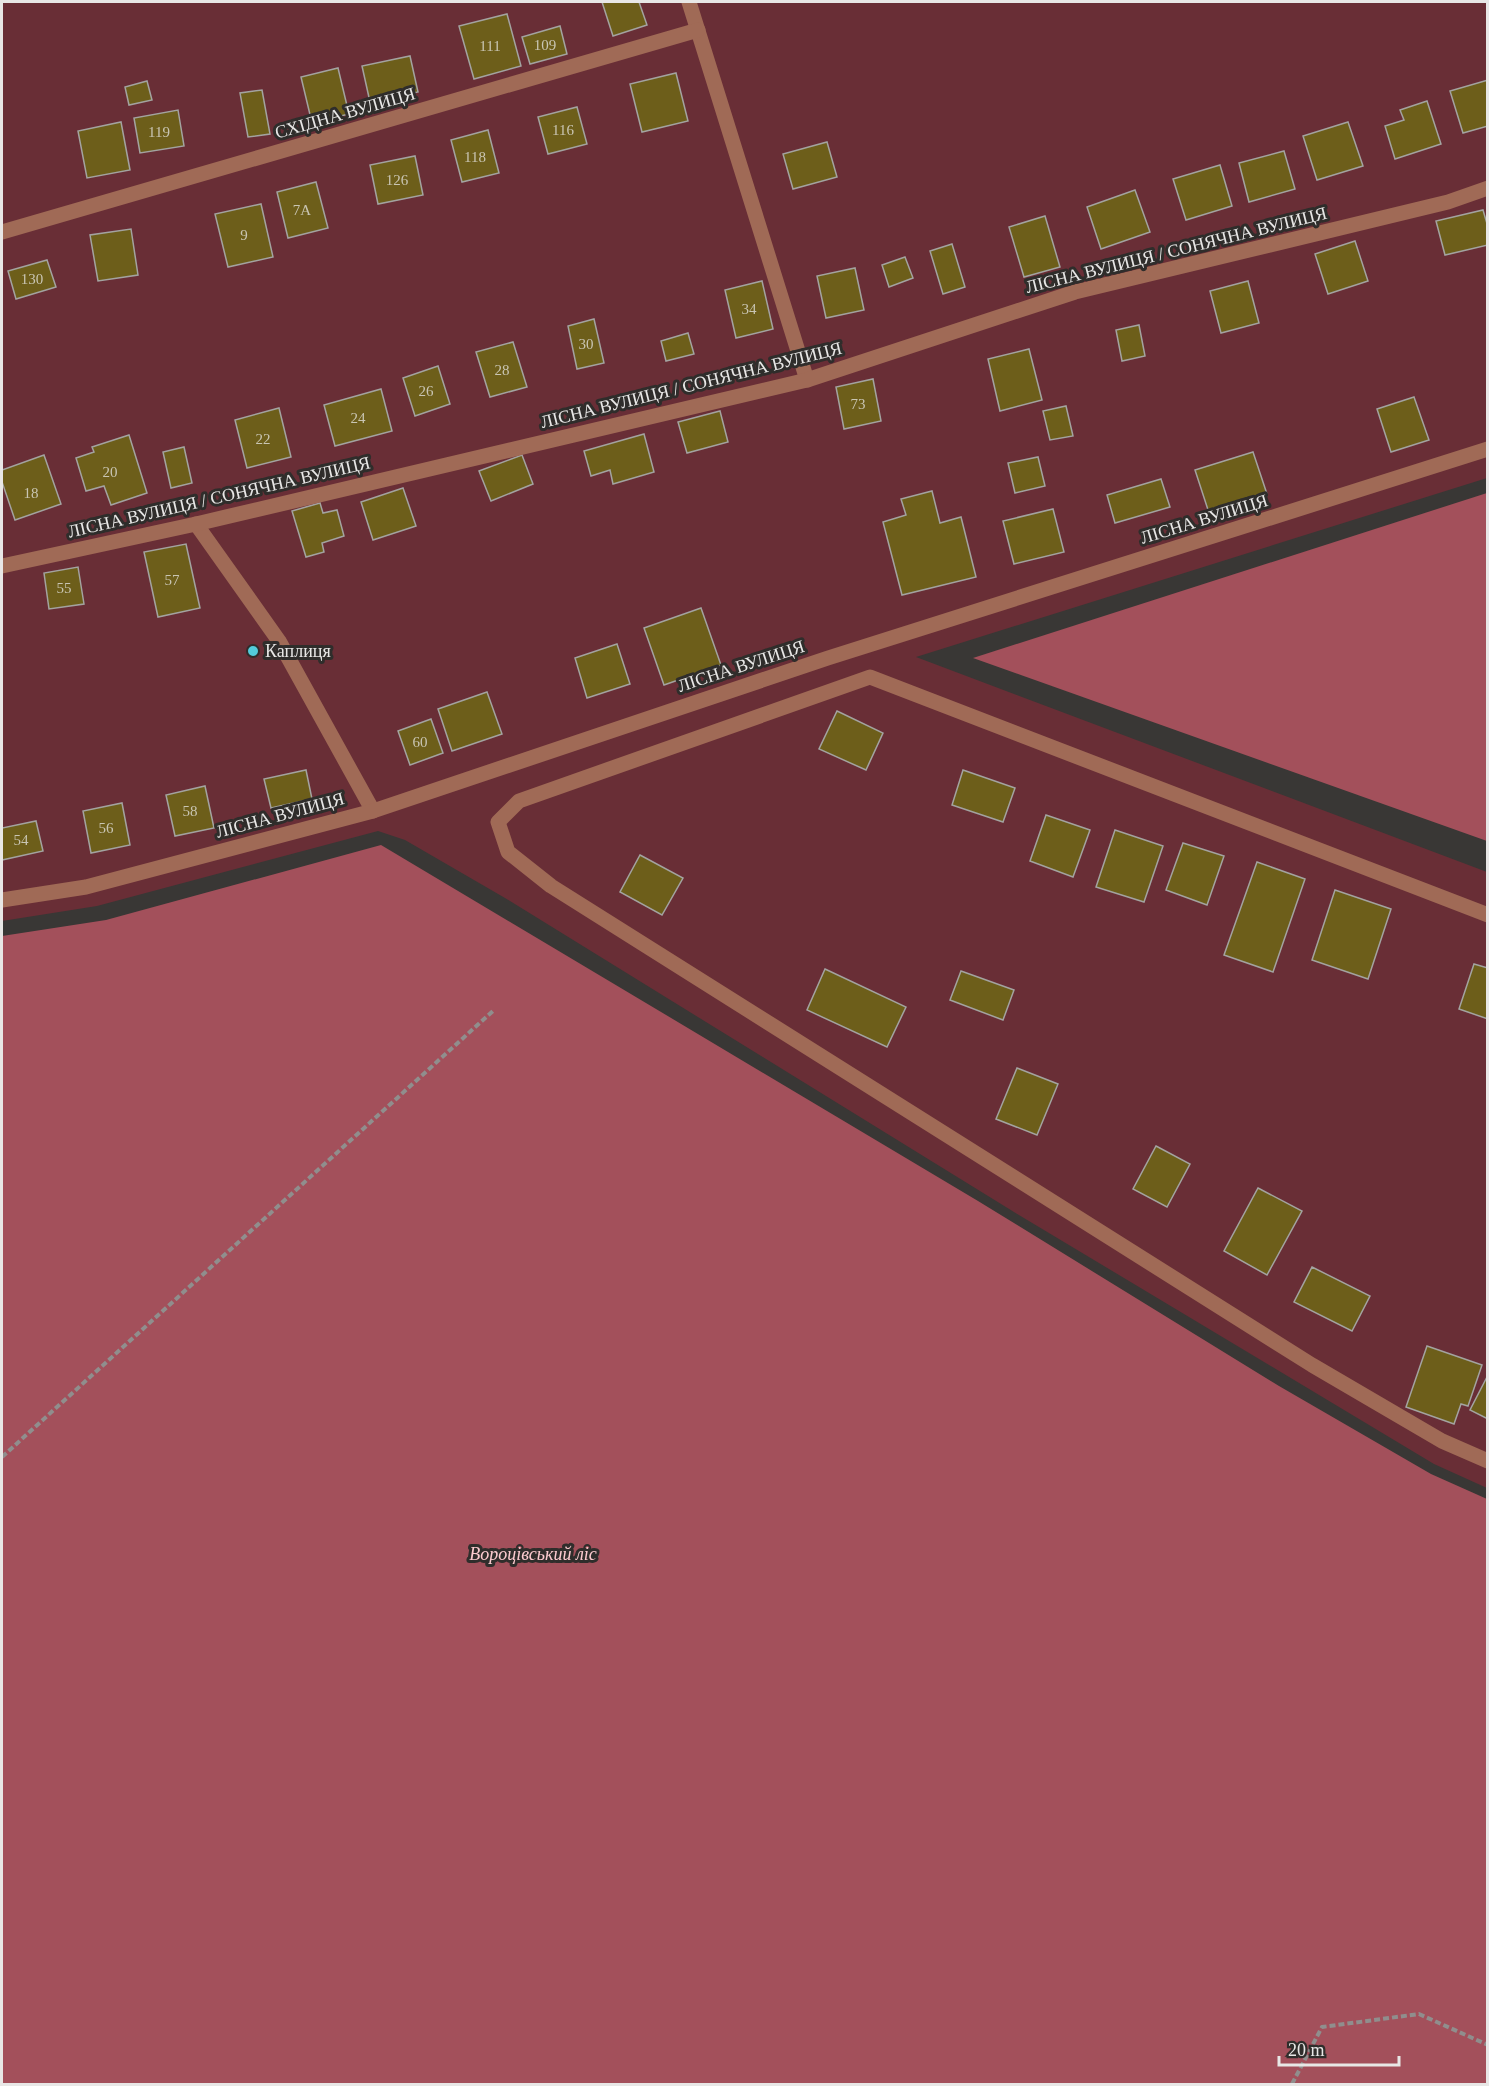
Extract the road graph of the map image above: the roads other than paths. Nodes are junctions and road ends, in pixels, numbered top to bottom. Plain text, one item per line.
1 (689, 2) edge
2 (698, 30) junction
3 (1488, 188) edge
4 (2, 232) edge
5 (807, 380) junction
6 (1488, 449) edge
7 (196, 524) junction
8 (2, 566) edge
9 (374, 811) junction
10 (2, 900) edge
11 (1488, 915) edge
12 (1488, 1461) edge

1 - 2 street
2 - 4 street, СХІДНА ВУЛИЦЯ
2 - 5 street
3 - 5 street, ЛІСНА ВУЛИЦЯ / СОНЯЧНА ВУЛИЦЯ
5 - 7 street, ЛІСНА ВУЛИЦЯ / СОНЯЧНА ВУЛИЦЯ
6 - 9 street, ЛІСНА ВУЛИЦЯ
7 - 8 street, ЛІСНА ВУЛИЦЯ / СОНЯЧНА ВУЛИЦЯ
7 - 9 street
9 - 10 street, ЛІСНА ВУЛИЦЯ
11 - 12 street

